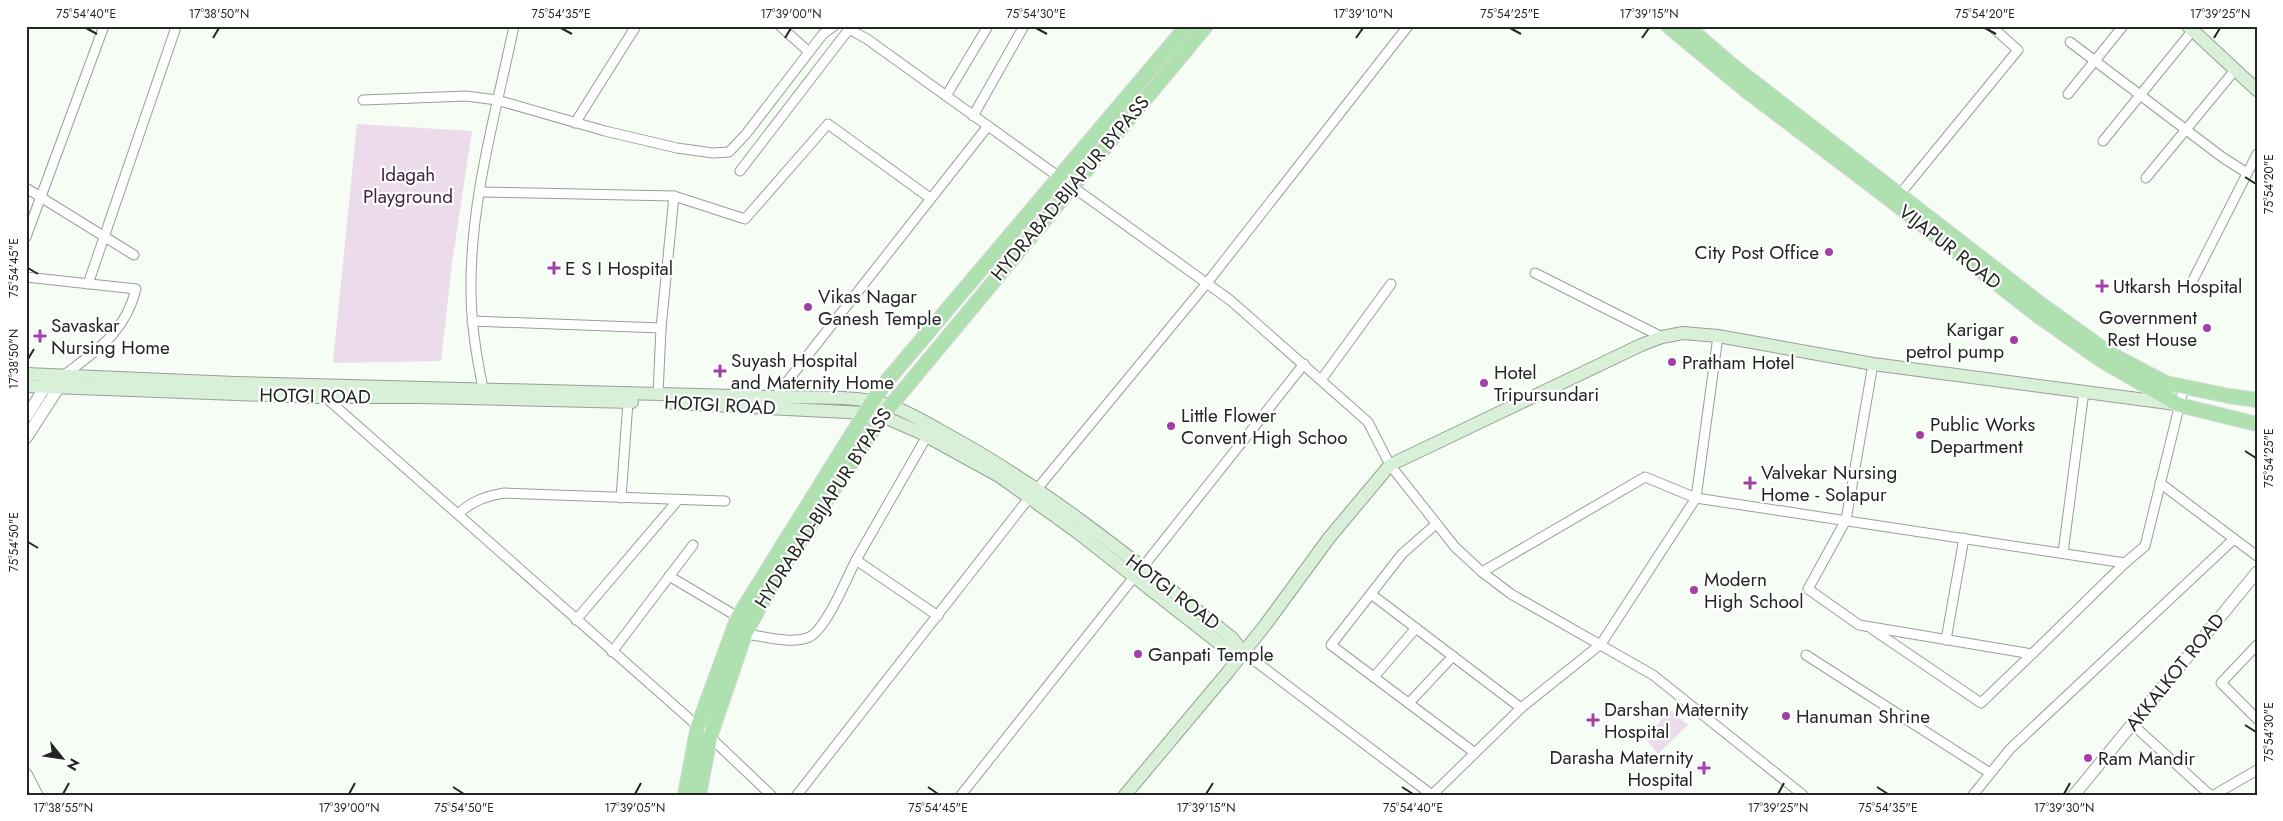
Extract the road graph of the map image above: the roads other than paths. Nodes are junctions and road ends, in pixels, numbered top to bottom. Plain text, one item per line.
1 (104, 26) edge
2 (514, 26) edge
3 (636, 26) edge
4 (780, 26) edge
5 (834, 26) edge
6 (839, 26) edge
7 (988, 26) edge
8 (1024, 26) edge
9 (1187, 26) edge
10 (1206, 26) edge
11 (1408, 26) edge
12 (1668, 26) edge
13 (1991, 26) edge
14 (2124, 26) edge
15 (1693, 28) edge
16 (2190, 28) edge
17 (849, 29) junction
18 (175, 30) dead end
19 (2070, 42) dead end
20 (809, 52) junction
21 (2094, 62) junction
22 (2235, 70) junction
23 (2257, 90) edge
24 (2068, 94) dead end
25 (2140, 94) junction
26 (946, 96) junction
27 (363, 100) dead end
28 (497, 100) junction
29 (973, 116) junction
30 (575, 123) junction
31 (988, 126) junction
32 (2186, 130) junction
33 (2103, 141) dead end
34 (2257, 154) edge
35 (740, 171) dead end
36 (2247, 173) junction
37 (1060, 177) junction
38 (2146, 178) dead end
39 (1073, 186) junction
40 (26, 188) edge
41 (480, 192) junction
42 (1900, 194) junction
43 (674, 196) junction
44 (41, 197) junction
45 (930, 198) junction
46 (104, 236) junction
47 (26, 237) edge
48 (134, 255) dead end
49 (1535, 273) dead end
50 (26, 277) edge
51 (2194, 280) dead end
52 (1207, 283) junction
53 (88, 284) junction
54 (1391, 284) dead end
55 (472, 321) junction
56 (661, 328) junction
57 (1718, 336) junction
58 (1662, 337) junction
59 (1304, 364) junction
60 (1873, 364) junction
61 (26, 374) edge
62 (1321, 380) junction
63 (55, 381) junction
64 (26, 386) edge
65 (2184, 387) junction
66 (483, 388) junction
67 (2084, 391) junction
68 (658, 394) junction
69 (326, 397) junction
70 (775, 397) junction
71 (2257, 400) edge
72 (628, 402) junction
73 (2179, 404) junction
74 (869, 407) junction
75 (885, 410) junction
76 (26, 418) edge
77 (2257, 424) edge
78 (927, 436) junction
79 (26, 438) edge
80 (1390, 465) junction
81 (2160, 483) junction
82 (1033, 493) junction
83 (621, 498) junction
84 (1696, 498) junction
85 (678, 500) junction
86 (725, 501) dead end
87 (458, 514) junction
88 (1846, 520) junction
89 (1436, 524) junction
90 (1964, 538) junction
91 (2234, 539) junction
92 (693, 545) dead end
93 (2063, 553) junction
94 (2257, 556) edge
95 (856, 560) junction
96 (2125, 563) junction
97 (1482, 572) junction
98 (1138, 573) junction
99 (669, 576) junction
100 (2255, 578) edge
101 (1371, 594) junction
102 (938, 616) junction
103 (738, 617) junction
104 (576, 620) junction
105 (1869, 627) junction
106 (1416, 628) junction
107 (745, 634) junction
108 (1946, 640) junction
109 (1601, 644) junction
110 (2257, 645) edge
111 (612, 652) junction
112 (1244, 652) junction
113 (2032, 654) junction
114 (1806, 655) dead end
115 (1453, 656) junction
116 (1374, 677) junction
117 (1409, 703) junction
118 (1521, 708) junction
119 (2257, 719) edge
120 (2132, 724) junction
121 (698, 726) junction
122 (710, 737) junction
123 (1475, 753) junction
124 (2257, 770) edge
125 (1990, 773) junction
126 (26, 774) edge
127 (37, 795) edge
128 (685, 795) edge
129 (699, 795) edge
130 (771, 795) edge
131 (797, 795) edge
132 (961, 795) edge
133 (1125, 795) edge
134 (1432, 795) edge
135 (1804, 795) edge
136 (1973, 795) edge
137 (2074, 795) edge
138 (2210, 795) edge
139 (2214, 795) edge

1 - 44 street
2 - 28 street
3 - 30 street
4 - 20 street
5 - 20 street
6 - 17 street
7 - 26 street
8 - 29 street
9 - 37 main road
10 - 39 main road, HYDRABAD-BIJAPUR BYPASS
11 - 52 street
12 - 73 main road, VIJAPUR ROAD
13 - 42 street
14 - 21 street
15 - 42 main road, VIJAPUR ROAD
16 - 22 main road
16 - 25 street
17 - 26 street
17 - 35 street
18 - 46 street
19 - 21 street
20 - 30 street
21 - 24 street
21 - 25 street
22 - 23 main road
22 - 32 street
25 - 32 street
25 - 33 street
26 - 29 street
27 - 28 street
28 - 30 street
28 - 41 street
29 - 31 street
31 - 37 street
31 - 45 street
32 - 36 street
32 - 38 street
34 - 36 street
36 - 51 street
37 - 39 street
37 - 74 main road
39 - 52 street
39 - 75 main road, HYDRABAD-BIJAPUR BYPASS
40 - 44 street
41 - 43 street
41 - 55 street
42 - 65 main road, VIJAPUR ROAD
43 - 45 street
43 - 56 street
44 - 46 street
44 - 47 street
45 - 70 street
46 - 48 street
46 - 53 street
49 - 58 street
50 - 53 street
52 - 59 street
52 - 82 street
53 - 63 street
54 - 62 street
55 - 56 street
55 - 66 street
56 - 68 street
57 - 58 main road
57 - 60 main road
57 - 84 street
58 - 80 main road
59 - 62 street
59 - 98 street
60 - 67 main road
60 - 88 street
61 - 63 main road, HOTGI ROAD
62 - 80 street
63 - 64 main road, HOTGI ROAD
63 - 66 main road, HOTGI ROAD
63 - 69 main road, HOTGI ROAD
63 - 76 street
63 - 79 street
65 - 71 main road, VIJAPUR ROAD
65 - 73 street
66 - 68 main road, HOTGI ROAD
67 - 73 main road
67 - 93 street
68 - 70 main road, HOTGI ROAD
69 - 72 main road, HOTGI ROAD
69 - 87 street
70 - 74 main road, HOTGI ROAD
72 - 74 main road, HOTGI ROAD
72 - 83 street
73 - 77 main road, VIJAPUR ROAD
73 - 81 street
74 - 75 main road, HOTGI ROAD
74 - 103 main road
75 - 78 main road, HOTGI ROAD
75 - 82 main road, HOTGI ROAD
75 - 107 main road, HYDRABAD-BIJAPUR BYPASS
78 - 82 main road, HOTGI ROAD
78 - 95 street
80 - 89 street
80 - 112 main road
81 - 91 street
81 - 96 street
82 - 98 main road, HOTGI ROAD
82 - 102 street
83 - 85 street
83 - 87 street
84 - 88 street
84 - 97 street
84 - 109 street
85 - 86 street
85 - 104 street
87 - 104 street
88 - 90 street
88 - 105 street
89 - 97 street
89 - 101 street
90 - 93 street
90 - 108 street
91 - 94 street
91 - 125 street
92 - 99 street
93 - 96 street
95 - 102 street
95 - 107 street
96 - 113 street
97 - 109 street
98 - 112 main road, HOTGI ROAD
98 - 132 street
99 - 103 street
99 - 111 street
100 - 120 street, AKKALKOT ROAD
101 - 106 street
101 - 116 street
102 - 131 street
103 - 121 main road
104 - 111 street
105 - 108 street
105 - 113 street
106 - 115 street
106 - 116 street
107 - 122 main road, HYDRABAD-BIJAPUR BYPASS
108 - 113 street
109 - 118 street
109 - 135 street
110 - 119 street
111 - 121 street
112 - 133 main road
112 - 134 street
114 - 125 street
115 - 117 street
115 - 118 street
116 - 117 street
117 - 123 street
118 - 123 street
120 - 137 street, AKKALKOT ROAD
120 - 138 street
121 - 122 street
121 - 128 main road
122 - 129 main road, HYDRABAD-BIJAPUR BYPASS
122 - 130 street
123 - 134 street
124 - 139 street
125 - 136 street
126 - 127 street

